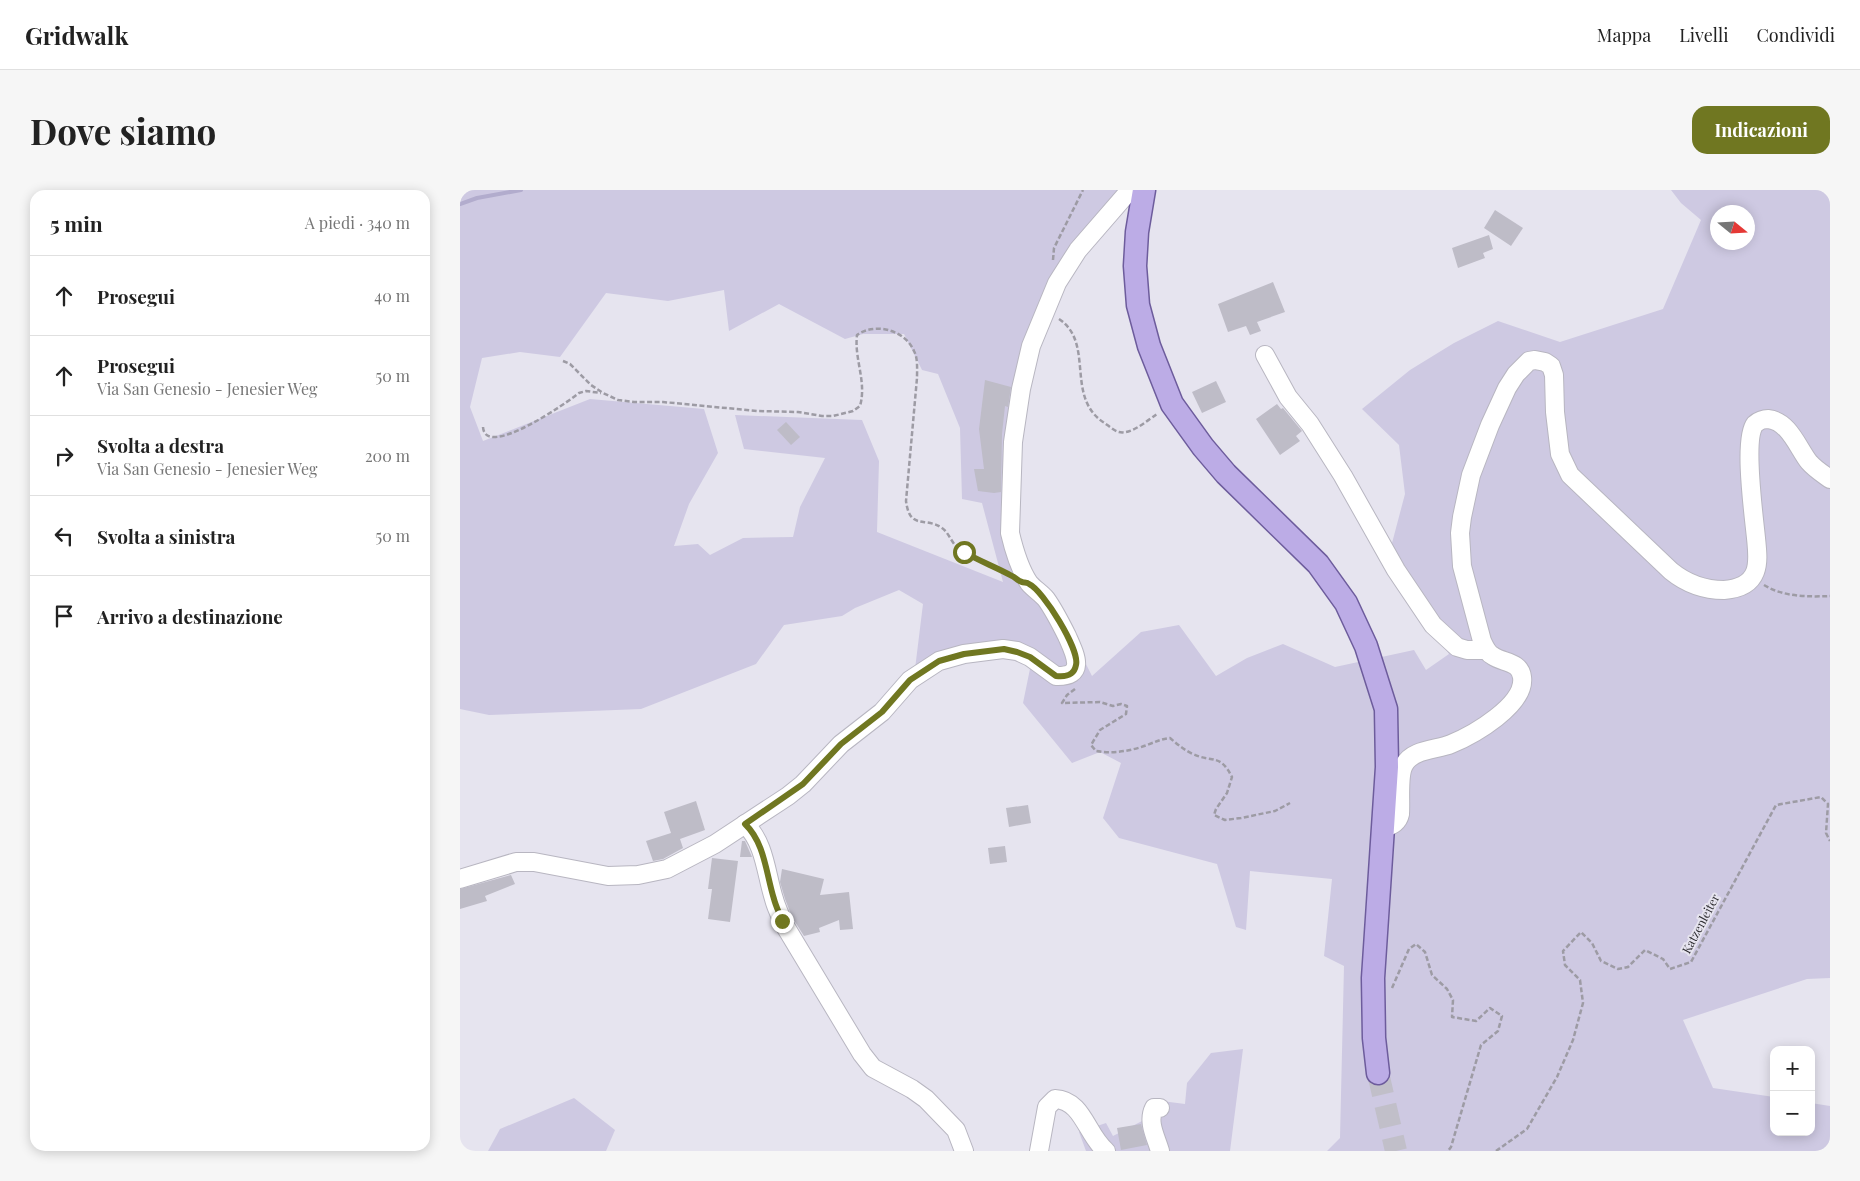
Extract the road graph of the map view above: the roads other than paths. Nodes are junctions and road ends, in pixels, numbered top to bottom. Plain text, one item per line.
1 (1130, 190) edge
2 (1144, 190) edge
3 (1265, 355) dead end
4 (1830, 479) edge
5 (1486, 650) junction
6 (745, 824) junction
7 (1383, 829) junction
8 (460, 879) edge
9 (1378, 1073) tunnel mouth
10 (1160, 1108) dead end
11 (964, 1151) edge
12 (1039, 1151) edge
13 (1106, 1151) edge
14 (1160, 1151) edge

1 - 6 street
2 - 7 main road
3 - 5 street
4 - 5 street
5 - 7 street
6 - 8 street
6 - 11 street
7 - 9 main road
10 - 14 street
12 - 13 street

